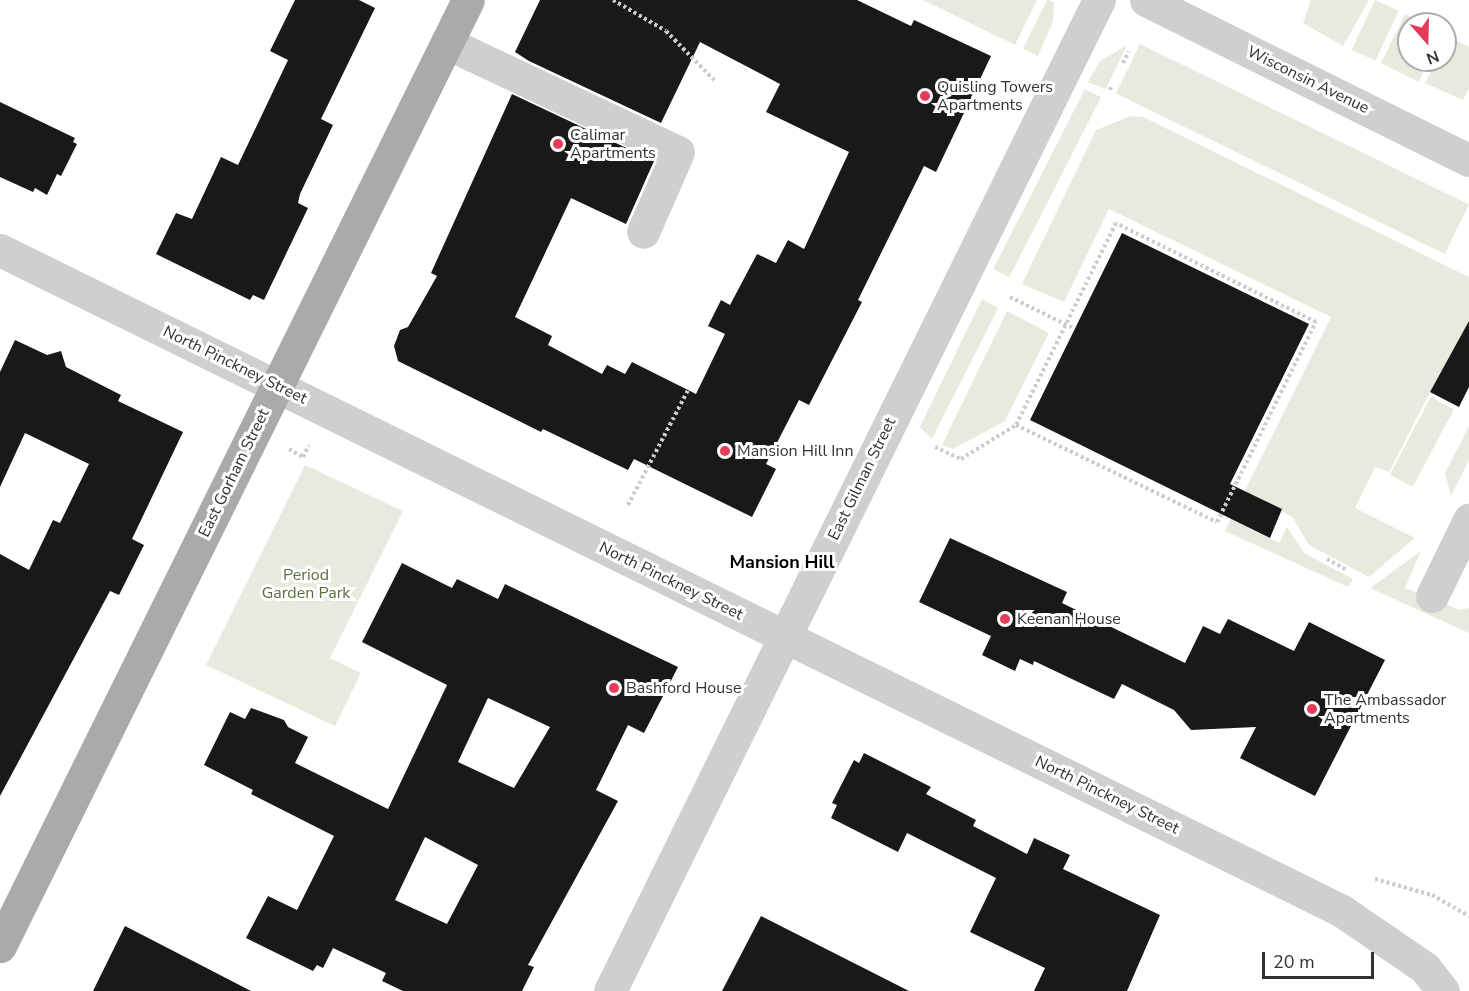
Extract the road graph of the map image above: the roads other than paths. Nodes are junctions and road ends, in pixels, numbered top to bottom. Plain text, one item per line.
1 (468, 0) edge
2 (1099, 0) edge
3 (1146, 0) edge
4 (447, 43) junction
5 (1469, 160) edge
6 (642, 232) dead end
7 (0, 250) edge
8 (277, 386) junction
9 (1469, 520) edge
10 (1432, 596) dead end
11 (786, 636) junction
12 (0, 946) edge
13 (610, 991) edge
14 (1443, 991) edge

1 - 4 main road, East Gorham Street
2 - 11 street, East Gilman Street
3 - 5 street, Wisconsin Avenue
4 - 6 street
4 - 8 main road, East Gorham Street
7 - 8 street, North Pinckney Street
8 - 11 street, North Pinckney Street
8 - 12 main road, East Gorham Street
9 - 10 street
11 - 13 street, East Gilman Street
11 - 14 street, North Pinckney Street

